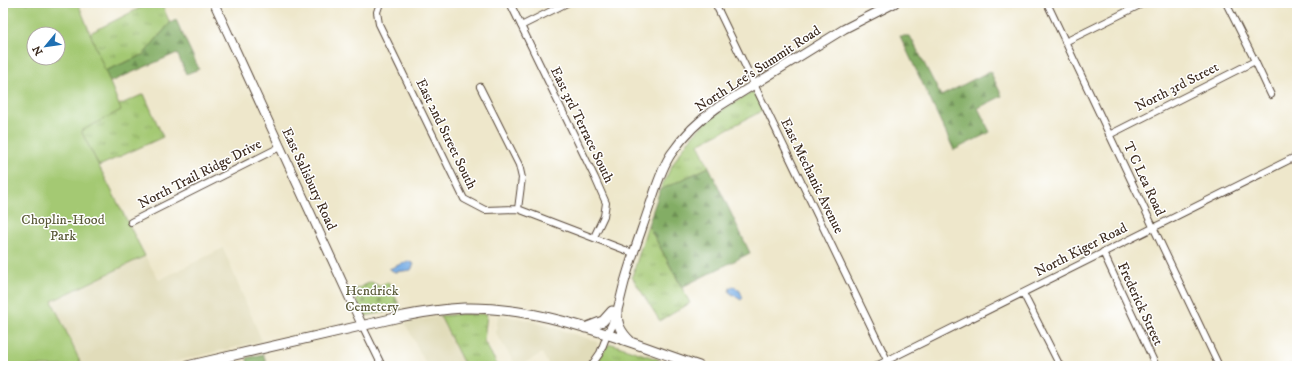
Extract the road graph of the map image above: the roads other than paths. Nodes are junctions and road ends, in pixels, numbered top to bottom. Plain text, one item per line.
1 (214, 3) edge
2 (380, 3) edge
3 (510, 3) edge
4 (567, 3) edge
5 (715, 3) edge
6 (895, 3) edge
7 (1047, 3) edge
8 (1144, 3) edge
9 (1226, 3) edge
10 (885, 5) edge
11 (521, 26) junction
12 (1065, 42) junction
13 (1255, 61) junction
14 (754, 84) junction
15 (480, 87) dead end
16 (1271, 95) dead end
17 (1109, 135) junction
18 (280, 147) junction
19 (1297, 156) edge
20 (518, 210) junction
21 (131, 222) dead end
22 (1154, 227) junction
23 (594, 237) junction
24 (1103, 252) junction
25 (633, 253) junction
26 (1023, 293) junction
27 (614, 311) junction
28 (362, 325) junction
29 (585, 328) junction
30 (607, 335) junction
31 (633, 344) junction
32 (887, 360) junction
33 (1297, 363) edge
34 (187, 366) edge
35 (382, 366) edge
36 (591, 366) edge
37 (699, 366) edge
38 (876, 366) edge
39 (1060, 366) edge
40 (1156, 366) edge
41 (1219, 366) edge
42 (1291, 366) edge

1 - 18 main road, East Salisbury Road
2 - 20 street, East 2nd Street South
3 - 11 street, East 3rd Terrace South
4 - 11 street
5 - 14 street, East Mechanic Avenue
6 - 10 main road, North Lee's Summit Road
7 - 12 street, T C Lea Road
8 - 12 street
9 - 13 street
10 - 14 main road, North Lee's Summit Road
11 - 23 street, East 3rd Terrace South
12 - 17 street, T C Lea Road
13 - 16 street
13 - 17 street, North 3rd Street
14 - 25 main road, North Lee's Summit Road
14 - 32 street, East Mechanic Avenue
15 - 20 street
17 - 22 street, T C Lea Road
18 - 21 street, North Trail Ridge Drive
18 - 28 main road, East Salisbury Road
19 - 22 street, North Kiger Road
20 - 23 street, East 2nd Street South
22 - 24 street, North Kiger Road
22 - 41 street, T C Lea Road
23 - 25 street, East 2nd Street South
24 - 26 street, North Kiger Road
24 - 40 street, Frederick Street
25 - 27 main road, North Lee's Summit Road
26 - 32 street, North Kiger Road
26 - 39 street
27 - 29 main road
27 - 30 main road, North Lee's Summit Road
27 - 31 main road
28 - 29 main road
28 - 34 main road
28 - 35 street, East Salisbury Road
29 - 30 main road
30 - 31 main road
30 - 36 street
31 - 37 main road
32 - 38 street, North Kiger Road
33 - 42 street

